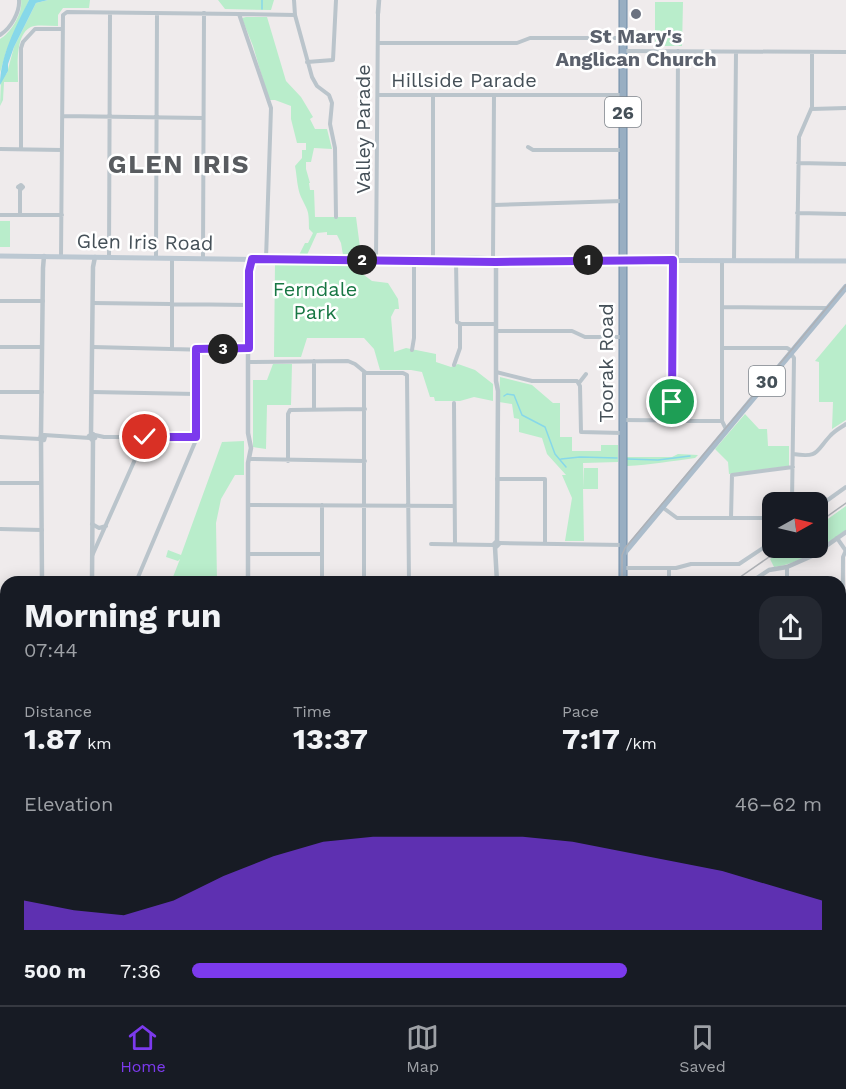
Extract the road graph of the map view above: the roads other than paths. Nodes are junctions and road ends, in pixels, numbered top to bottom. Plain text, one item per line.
1 (18, 0) edge
2 (294, 0) edge
3 (336, 0) edge
4 (378, 0) edge
5 (623, 0) edge
6 (110, 13) junction
7 (294, 13) junction
8 (378, 13) joint
9 (157, 14) junction
10 (204, 14) junction
11 (239, 14) junction
12 (63, 29) junction
13 (0, 35) edge
14 (623, 38) junction
15 (378, 42) junction
16 (623, 51) junction
17 (678, 51) junction
18 (736, 51) junction
19 (812, 52) junction
20 (846, 52) edge
21 (307, 62) junction
22 (378, 95) junction
23 (433, 95) junction
24 (494, 95) junction
25 (623, 95) junction
26 (846, 108) edge
27 (812, 109) junction
28 (63, 116) junction
29 (110, 117) junction
30 (156, 117) junction
31 (204, 118) junction
32 (528, 147) dead end
33 (0, 149) edge
34 (21, 150) junction
35 (62, 150) junction
36 (622, 150) junction
37 (798, 163) junction
38 (846, 164) edge
39 (20, 189) dead end
40 (622, 201) junction
41 (494, 203) junction
42 (797, 213) junction
43 (846, 214) edge
44 (0, 215) edge
45 (20, 215) junction
46 (62, 215) junction
47 (336, 217) dead end
48 (0, 256) edge
49 (43, 256) junction
50 (62, 256) junction
51 (93, 257) junction
52 (109, 257) junction
53 (156, 258) junction
54 (172, 258) junction
55 (203, 258) junction
56 (250, 259) junction
57 (268, 259) junction
58 (378, 260) junction
59 (414, 260) junction
60 (433, 260) junction
61 (456, 260) junction
62 (496, 260) junction
63 (622, 260) junction
64 (675, 260) junction
65 (722, 261) junction
66 (734, 261) junction
67 (797, 261) junction
68 (846, 261) edge
69 (846, 287) edge
70 (0, 301) edge
71 (43, 302) junction
72 (93, 303) junction
73 (172, 304) junction
74 (249, 305) junction
75 (722, 307) junction
76 (828, 308) junction
77 (460, 324) junction
78 (496, 324) junction
79 (496, 331) junction
80 (622, 337) junction
81 (0, 347) edge
82 (42, 347) junction
83 (93, 347) junction
84 (172, 348) junction
85 (722, 348) junction
86 (196, 349) junction
87 (249, 350) junction
88 (412, 350) dead end
89 (791, 352) junction
90 (249, 360) junction
91 (314, 361) junction
92 (454, 365) dead end
93 (496, 372) junction
94 (364, 373) junction
95 (586, 374) dead end
96 (579, 383) junction
97 (0, 392) edge
98 (42, 392) junction
99 (92, 392) junction
100 (196, 394) junction
101 (454, 403) dead end
102 (314, 409) junction
103 (365, 409) junction
104 (622, 420) junction
105 (672, 421) junction
106 (722, 421) junction
107 (846, 424) edge
108 (726, 429) junction
109 (622, 433) junction
110 (0, 437) edge
111 (42, 437) junction
112 (92, 437) junction
113 (145, 437) junction
114 (196, 437) junction
115 (793, 454) junction
116 (248, 460) junction
117 (288, 461) junction
118 (365, 461) junction
119 (793, 467) junction
120 (496, 478) junction
121 (0, 483) edge
122 (42, 483) junction
123 (846, 487) edge
124 (792, 492) edge
125 (828, 500) edge
126 (248, 505) junction
127 (322, 505) junction
128 (365, 505) junction
129 (409, 505) junction
130 (454, 506) junction
131 (661, 506) junction
132 (731, 518) junction
133 (762, 518) edge
134 (92, 524) junction
135 (107, 525) junction
136 (0, 529) edge
137 (42, 530) junction
138 (846, 532) edge
139 (837, 538) junction
140 (623, 541) junction
141 (632, 541) junction
142 (431, 544) dead end
143 (454, 544) junction
144 (496, 544) junction
145 (545, 544) junction
146 (762, 549) edge
147 (846, 551) edge
148 (248, 554) junction
149 (322, 554) junction
150 (92, 556) junction
151 (623, 557) junction
152 (787, 567) junction
153 (623, 568) junction
154 (669, 568) junction
155 (42, 576) edge
156 (92, 576) edge
157 (138, 576) edge
158 (249, 576) edge
159 (322, 576) edge
160 (364, 576) edge
161 (409, 576) edge
162 (497, 576) edge
163 (623, 576) edge
164 (669, 576) edge
165 (760, 576) edge
166 (788, 576) edge
167 (843, 576) edge
168 (158, 1005) edge
169 (195, 1005) edge
170 (239, 1005) edge

1 - 13 street
2 - 7 street
3 - 21 street
4 - 8 street, Valley Parade
5 - 14 highway, Toorak Road / 26
6 - 9 street
6 - 12 street
6 - 29 street
7 - 11 street
7 - 21 street
8 - 15 street, Valley Parade
9 - 10 street
9 - 30 street
10 - 11 street
10 - 31 street
11 - 57 street
12 - 28 street
12 - 34 street
14 - 15 street
14 - 16 highway, Toorak Road / 26
15 - 22 street, Valley Parade
16 - 17 street
16 - 25 highway, Toorak Road / 26
17 - 18 street
17 - 64 street
18 - 19 street
18 - 66 street
19 - 20 street
19 - 27 street
21 - 47 street
22 - 23 street, Hillside Parade
22 - 58 street, Valley Parade
23 - 24 street, Hillside Parade
23 - 60 street
24 - 25 street, Hillside Parade
24 - 41 street
25 - 36 highway, Toorak Road / 26
26 - 27 street
27 - 37 street
28 - 29 street
28 - 35 street
29 - 30 street
29 - 52 street
30 - 31 street
30 - 53 street
31 - 55 street
32 - 36 street
33 - 34 street
34 - 35 street
35 - 46 street
36 - 40 highway, Toorak Road / 26
37 - 38 street
37 - 42 street
39 - 45 street
40 - 41 street
40 - 63 highway, Toorak Road / 26
41 - 62 street
42 - 43 street
42 - 67 street
44 - 45 street
45 - 46 street
46 - 50 street
48 - 49 main road, Glen Iris Road
49 - 50 main road, Glen Iris Road
49 - 71 street
50 - 51 main road, Glen Iris Road
51 - 52 main road, Glen Iris Road
51 - 72 street
52 - 53 main road, Glen Iris Road
53 - 54 main road, Glen Iris Road
54 - 55 main road, Glen Iris Road
54 - 73 street
55 - 56 main road, Glen Iris Road
56 - 57 main road, Glen Iris Road
56 - 74 street
57 - 58 main road, Glen Iris Road
58 - 59 main road, Glen Iris Road
59 - 60 main road, Glen Iris Road
59 - 88 street
60 - 61 main road, Glen Iris Road
61 - 62 main road, Glen Iris Road
61 - 62 main road, Glen Iris Road
61 - 77 street
62 - 63 main road, Glen Iris Road
62 - 78 street
63 - 64 main road, Glen Iris Road
63 - 80 highway, Toorak Road / 26
64 - 65 main road, Glen Iris Road
64 - 105 street
65 - 66 main road, Glen Iris Road
65 - 75 street
66 - 67 main road, Glen Iris Road
67 - 68 main road, Glen Iris Road
69 - 76 main road, 30
70 - 71 street
71 - 82 street
72 - 73 street
72 - 83 street
73 - 74 street
73 - 84 street
74 - 87 street
75 - 76 street
75 - 85 street
76 - 89 main road, 30
77 - 78 street
77 - 92 street
78 - 79 street
79 - 80 street
79 - 93 street
80 - 104 highway, Toorak Road / 26
81 - 82 street
82 - 98 street
83 - 84 street
83 - 99 street
84 - 86 street
85 - 89 street
85 - 106 street
86 - 87 street
86 - 100 street
87 - 90 street
89 - 108 main road, 30
89 - 115 street
90 - 91 street
90 - 116 street
91 - 94 street
91 - 102 street
93 - 96 street
93 - 120 street
94 - 103 street
94 - 129 street
95 - 96 street
96 - 109 street
97 - 98 street
98 - 111 street
99 - 100 street
99 - 112 street
100 - 114 street
101 - 130 street
102 - 103 street
102 - 117 street
103 - 118 street
104 - 105 street
104 - 109 highway, Toorak Road / 26
105 - 106 street
106 - 108 street
107 - 115 street
108 - 131 main road, 30
109 - 140 highway, Toorak Road / 26
110 - 111 street
111 - 112 street
111 - 122 street
112 - 113 street
112 - 134 street
113 - 114 street
113 - 135 street
114 - 157 street
115 - 119 street
116 - 117 street
116 - 126 street
117 - 118 street
118 - 128 street
119 - 124 street
119 - 132 street
120 - 144 street
120 - 145 street
121 - 122 street
122 - 137 street
123 - 125 street
126 - 127 street
126 - 148 street
127 - 128 street
127 - 149 street
128 - 129 street
128 - 160 street
129 - 130 street
129 - 161 street
130 - 143 street
131 - 132 street
131 - 141 main road, 30
132 - 133 street
134 - 135 street
134 - 150 street
135 - 150 street
136 - 137 street
137 - 155 street
138 - 139 street
139 - 147 street
139 - 152 street
140 - 141 main road
140 - 145 street
140 - 151 highway, Toorak Road / 26
141 - 151 main road, 30
142 - 143 street
143 - 144 street
144 - 145 street
144 - 162 street
146 - 154 street
147 - 167 street
148 - 149 street
148 - 158 street
149 - 159 street
150 - 156 street
151 - 153 highway, Toorak Road / 26
152 - 165 street
152 - 166 street
153 - 154 street
153 - 163 highway, Toorak Road / 26
154 - 164 street
168 - 169 street
169 - 170 street

